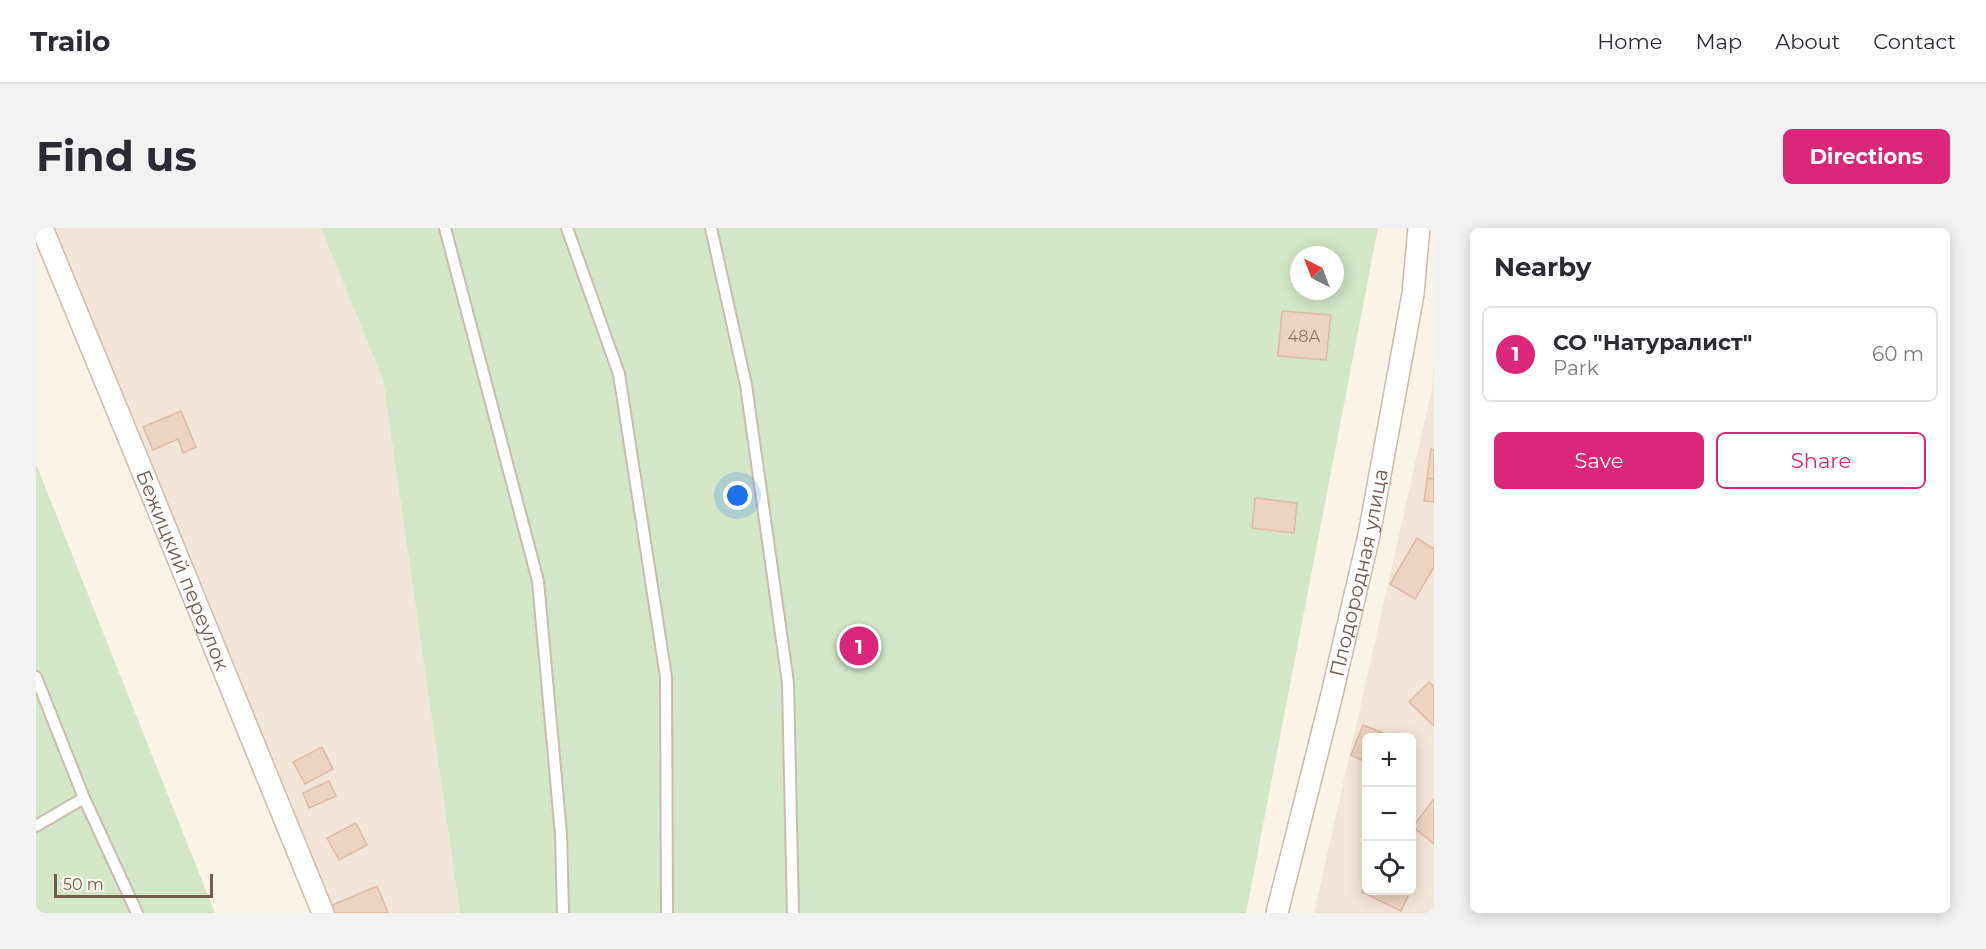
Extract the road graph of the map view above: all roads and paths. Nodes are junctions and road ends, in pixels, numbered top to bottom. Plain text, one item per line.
1 (42, 228) edge
2 (445, 228) edge
3 (567, 228) edge
4 (711, 228) edge
5 (1419, 228) edge
6 (36, 677) edge
7 (84, 798) junction
8 (36, 826) edge
9 (137, 913) edge
10 (323, 913) edge
11 (563, 913) edge
12 (667, 913) edge
13 (793, 913) edge
14 (1277, 913) edge

1 - 10 street, Бежицкий переулок
2 - 11 lane
3 - 12 lane
4 - 13 lane
5 - 14 street, Плодородная улица
6 - 7 lane
7 - 8 lane
7 - 9 lane

